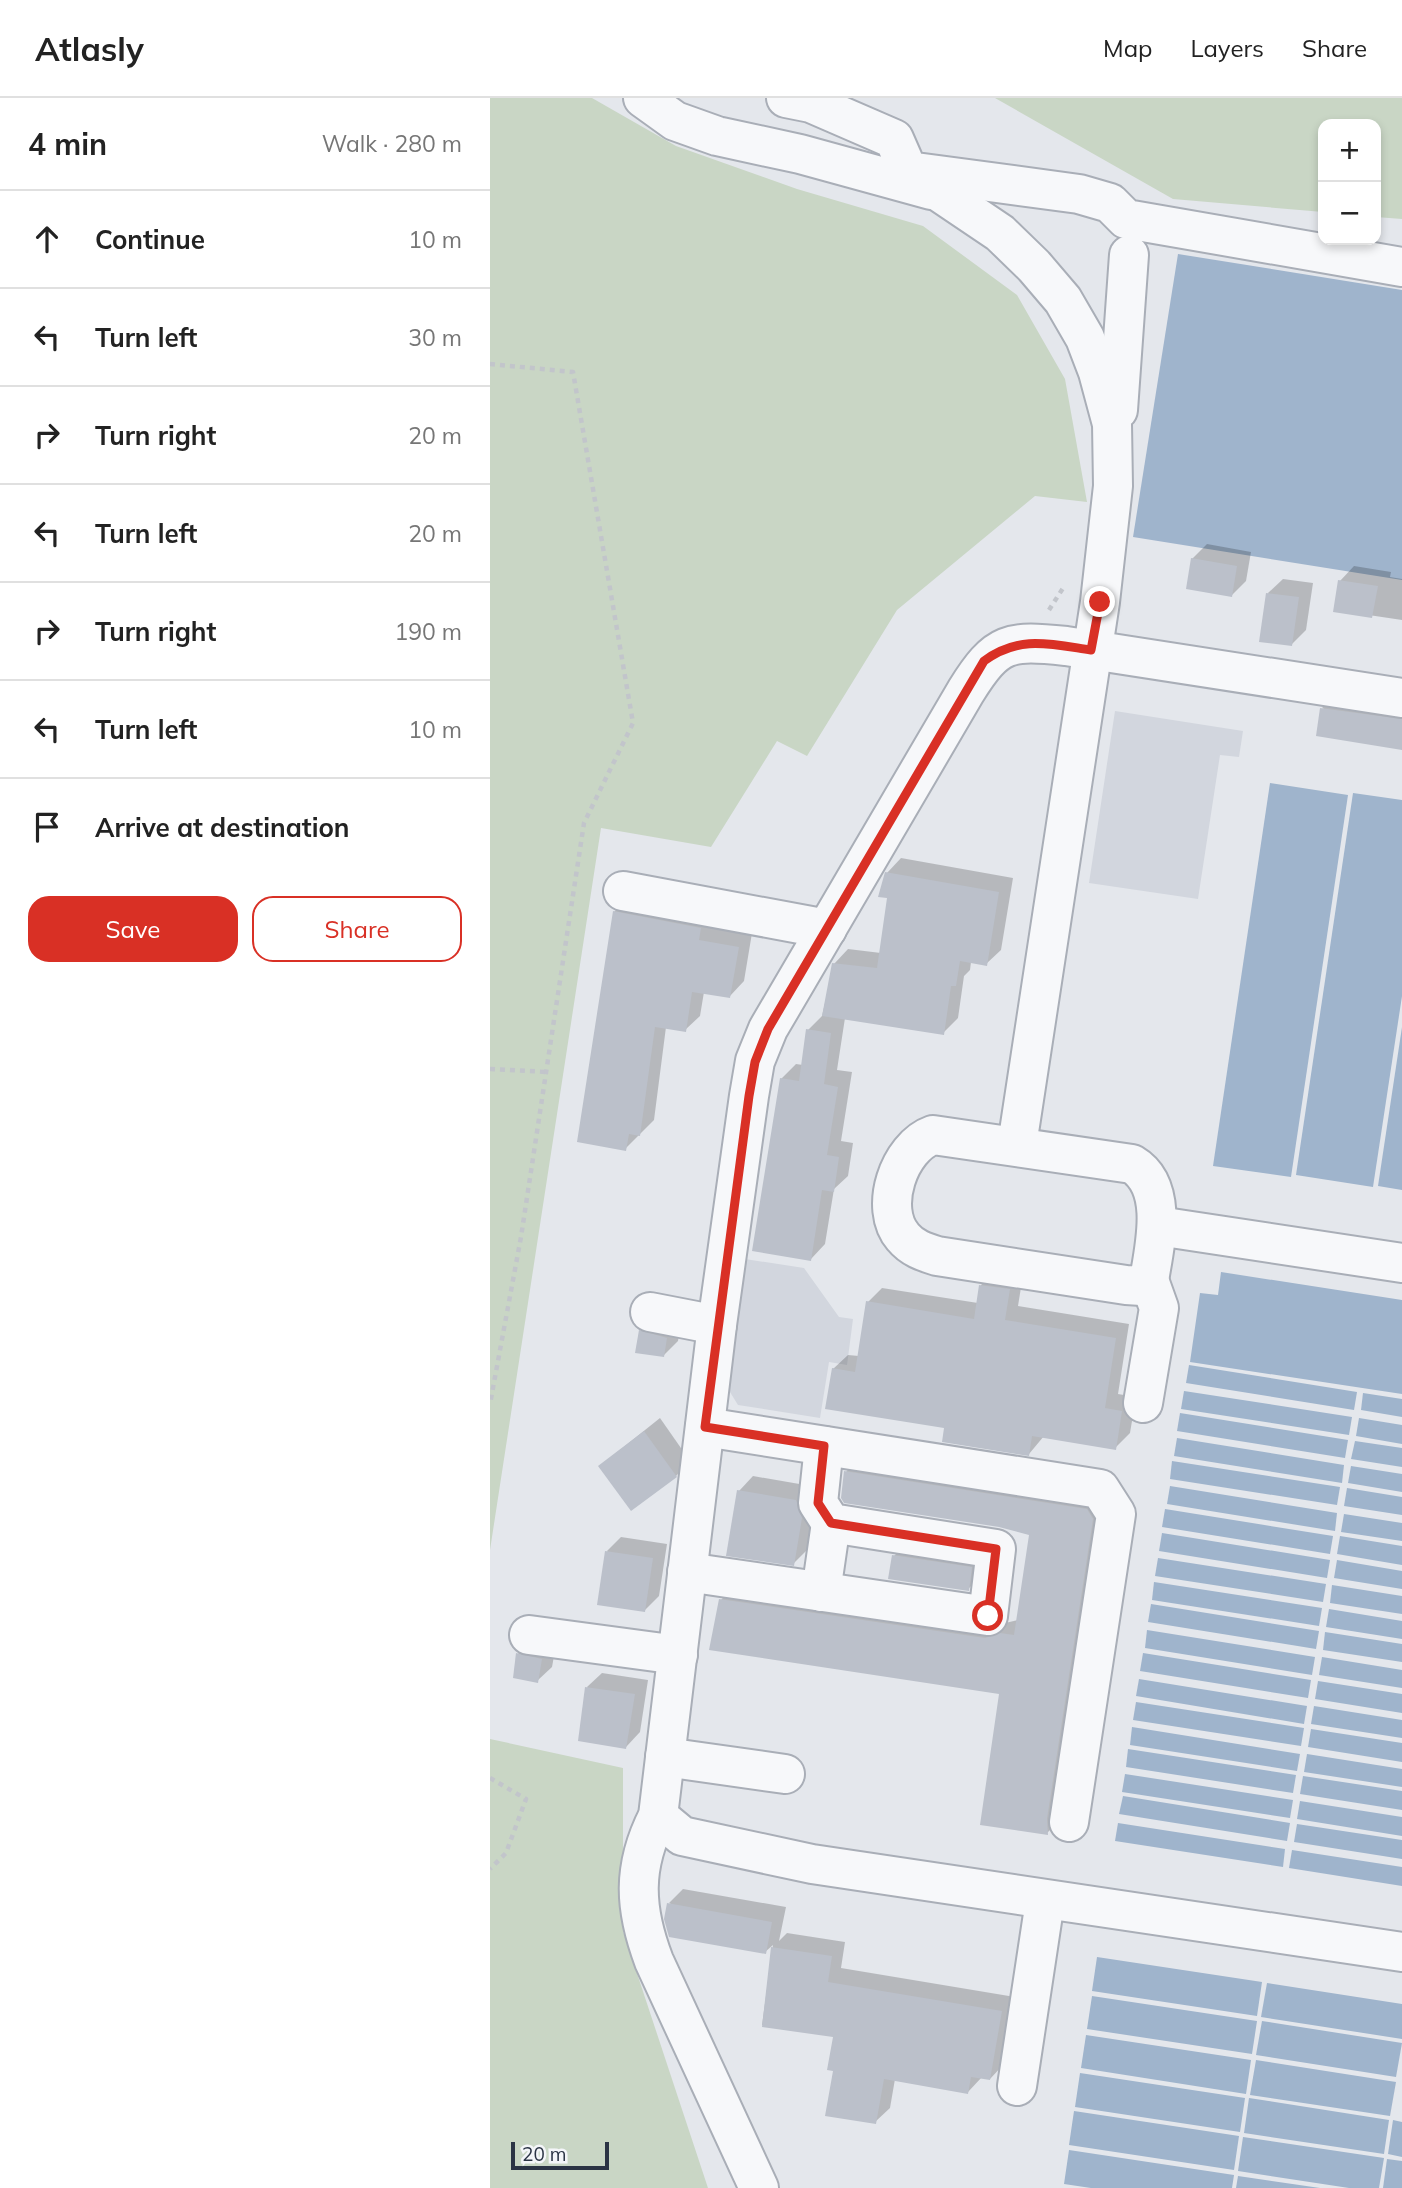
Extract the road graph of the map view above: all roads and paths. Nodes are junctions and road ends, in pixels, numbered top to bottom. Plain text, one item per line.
1 (643, 98) edge
2 (786, 98) edge
3 (920, 181) junction
4 (1128, 237) junction
5 (1402, 267) edge
6 (1063, 300) junction
7 (490, 364) edge
8 (1115, 453) junction
9 (1070, 579) dead end
10 (1036, 615) dead end
11 (1091, 650) junction
12 (1402, 698) edge
13 (623, 891) dead end
14 (827, 929) junction
15 (490, 1069) edge
16 (547, 1072) junction
17 (1017, 1145) junction
18 (1158, 1226) junction
19 (1402, 1262) edge
20 (1149, 1280) junction
21 (650, 1312) dead end
22 (718, 1325) junction
23 (1143, 1403) dead end
24 (490, 1404) edge
25 (705, 1427) junction
26 (824, 1446) junction
27 (831, 1523) junction
28 (687, 1572) junction
29 (821, 1592) junction
30 (529, 1635) dead end
31 (678, 1655) junction
32 (665, 1757) junction
33 (785, 1774) dead end
34 (490, 1778) edge
35 (658, 1816) junction
36 (1069, 1822) dead end
37 (490, 1869) edge
38 (1045, 1901) junction
39 (1402, 1952) edge
40 (1017, 2086) dead end
41 (759, 2188) edge

1 - 3 lane
2 - 3 lane
3 - 4 lane
3 - 6 lane
4 - 5 lane
4 - 6 lane
4 - 8 lane
6 - 8 lane
7 - 16 path
8 - 11 lane
9 - 10 path
11 - 12 lane
11 - 14 lane
11 - 17 lane
13 - 14 lane
14 - 22 lane
15 - 16 path
16 - 24 path
17 - 18 lane
17 - 20 lane
18 - 19 lane
18 - 20 lane
20 - 23 lane
21 - 22 lane
22 - 25 lane
25 - 26 lane
25 - 28 lane
26 - 27 lane
26 - 36 lane
27 - 29 lane
27 - 29 lane
28 - 29 lane
28 - 31 lane
30 - 31 lane
31 - 32 lane
32 - 33 lane
32 - 35 lane
34 - 37 path
35 - 38 lane
35 - 41 lane
38 - 39 lane
38 - 40 lane

